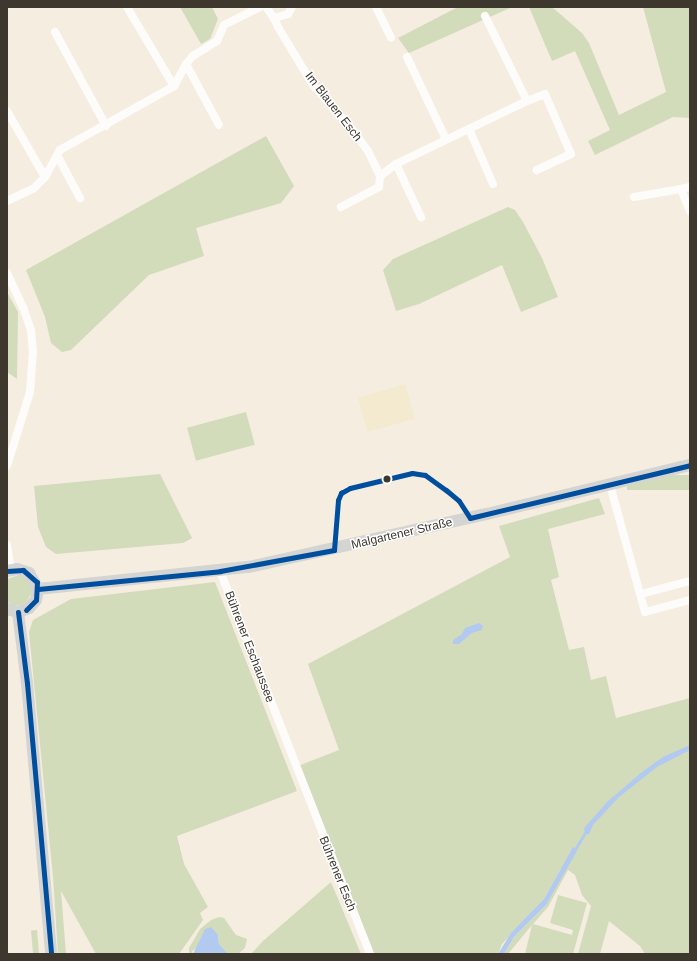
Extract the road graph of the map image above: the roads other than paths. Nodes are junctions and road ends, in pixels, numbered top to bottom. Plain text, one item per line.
1 (127, 7) edge
2 (260, 7) edge
3 (266, 7) edge
4 (292, 7) edge
5 (376, 7) edge
6 (484, 16) dead end
7 (274, 18) junction
8 (55, 32) dead end
9 (391, 38) dead end
10 (407, 57) dead end
11 (186, 64) junction
12 (174, 86) junction
13 (527, 100) junction
14 (7, 111) edge
15 (219, 125) dead end
16 (106, 126) junction
17 (468, 129) junction
18 (446, 139) junction
19 (58, 157) junction
20 (396, 164) junction
21 (536, 170) dead end
22 (380, 176) junction
23 (45, 177) junction
24 (493, 184) dead end
25 (690, 187) edge
26 (681, 188) junction
27 (634, 197) dead end
28 (80, 198) dead end
29 (7, 201) edge
30 (341, 207) dead end
31 (690, 210) edge
32 (421, 217) dead end
33 (7, 273) edge
34 (690, 465) edge
35 (7, 466) edge
36 (610, 485) junction
37 (7, 546) edge
38 (9, 570) edge
39 (220, 571) junction
40 (690, 581) edge
41 (38, 589) junction
42 (641, 594) junction
43 (690, 600) edge
44 (13, 611) edge
45 (305, 794) joint
46 (51, 954) edge
47 (370, 954) edge

1 - 12 street
2 - 11 street
3 - 7 street, Im Blauen Esch
4 - 7 street
5 - 9 street
6 - 13 street
7 - 22 street, Im Blauen Esch
8 - 16 street
10 - 18 street
11 - 12 street
11 - 15 street
12 - 16 street
13 - 17 street
13 - 21 street
14 - 23 street
16 - 19 street
17 - 18 street
17 - 24 street
18 - 20 street
19 - 23 street
19 - 28 street
20 - 22 street
20 - 32 street
22 - 30 street
23 - 29 street
25 - 26 street
26 - 27 street
26 - 31 street
33 - 35 street
34 - 36 street, Malgartener Straße
36 - 39 street, Malgartener Straße
36 - 42 street
37 - 38 street
38 - 41 street
39 - 41 street, Malgartener Straße
39 - 45 street, Bührener Eschaussee
40 - 42 street
41 - 44 street
42 - 43 street
44 - 46 street
45 - 47 street, Bührener Esch

